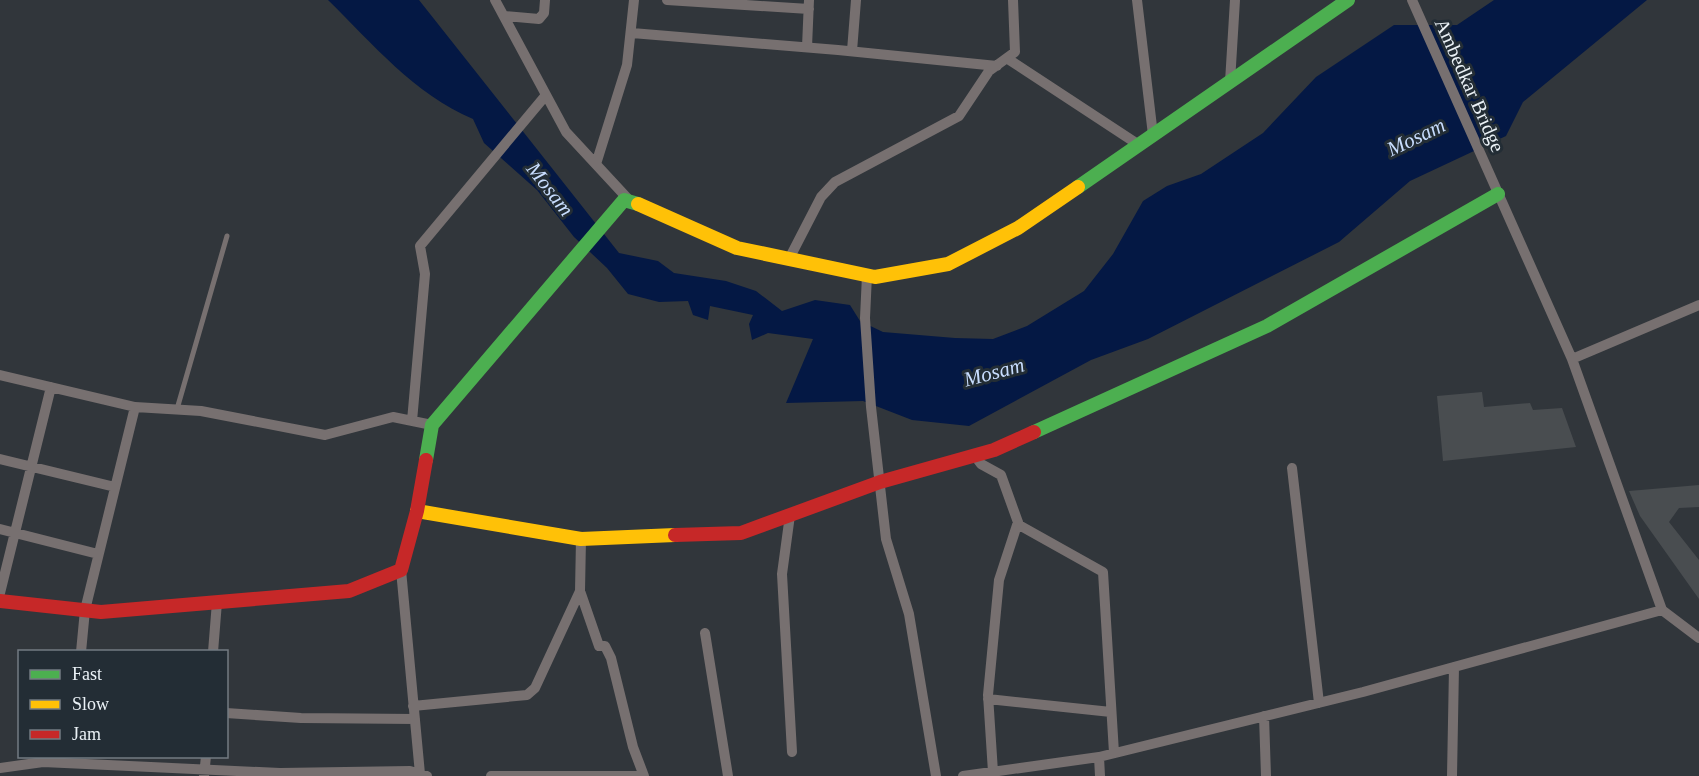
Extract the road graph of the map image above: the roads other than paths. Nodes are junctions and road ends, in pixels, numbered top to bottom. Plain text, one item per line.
1 (495, 0) edge
2 (545, 0) edge
3 (634, 0) edge
4 (667, 0) edge
5 (856, 0) edge
6 (1013, 0) edge
7 (1137, 0) edge
8 (1235, 0) edge
9 (1348, 0) edge
10 (734, 2) edge
11 (1413, 2) edge
12 (809, 4) edge
13 (504, 16) junction
14 (632, 33) junction
15 (807, 47) junction
16 (852, 51) junction
17 (1008, 59) junction
18 (997, 66) junction
19 (1230, 82) junction
20 (546, 95) junction
21 (1153, 135) junction
22 (1139, 145) junction
23 (596, 164) junction
24 (1495, 187) junction
25 (627, 200) junction
26 (227, 236) dead end
27 (789, 259) junction
28 (867, 275) junction
29 (1699, 305) edge
30 (1572, 359) junction
31 (0, 375) edge
32 (51, 387) junction
33 (135, 407) junction
34 (177, 410) junction
35 (412, 421) junction
36 (432, 425) junction
37 (975, 456) junction
38 (0, 459) edge
39 (33, 467) junction
40 (1292, 468) dead end
41 (880, 482) junction
42 (115, 487) junction
43 (417, 511) junction
44 (790, 515) junction
45 (1018, 522) junction
46 (0, 529) edge
47 (16, 533) junction
48 (581, 539) junction
49 (98, 554) junction
50 (401, 570) junction
51 (580, 591) junction
52 (0, 593) edge
53 (0, 601) edge
54 (217, 602) junction
55 (85, 610) junction
56 (1662, 610) junction
57 (705, 633) dead end
58 (1699, 638) edge
59 (81, 650) edge
60 (213, 650) edge
61 (1455, 667) junction
62 (988, 699) junction
63 (1319, 703) junction
64 (413, 706) junction
65 (1112, 712) junction
66 (228, 713) edge
67 (1264, 716) junction
68 (415, 719) junction
69 (792, 752) dead end
70 (1114, 753) junction
71 (206, 758) edge
72 (1099, 758) junction
73 (76, 765) edge
74 (0, 768) edge
75 (993, 772) junction
76 (204, 773) edge
77 (423, 775) edge
78 (491, 776) edge
79 (644, 776) edge
80 (728, 776) edge
81 (936, 776) edge
82 (963, 776) edge
83 (1100, 776) edge
84 (1266, 776) edge
85 (1452, 776) edge

1 - 13 street
2 - 13 street
3 - 14 street
4 - 10 street
5 - 16 street
6 - 17 street
7 - 21 street
8 - 19 street
9 - 19 street
10 - 12 street
11 - 24 street, Ambedkar Bridge
12 - 15 street
13 - 20 street
14 - 15 street
14 - 23 street
15 - 16 street
16 - 18 street
17 - 18 street
17 - 22 street
18 - 27 street
19 - 21 street
20 - 23 street
20 - 35 street
21 - 22 street
22 - 28 street
23 - 25 street
24 - 30 street, Ambedkar Bridge
24 - 37 street
25 - 27 street
25 - 36 street
26 - 34 lane
27 - 28 street
28 - 41 street
29 - 30 street
30 - 56 street, Ambedkar Bridge
31 - 32 street
32 - 33 street
32 - 39 street
33 - 34 street
33 - 42 street
34 - 35 street
35 - 36 street
36 - 43 street
37 - 41 street
37 - 45 street
38 - 39 street
39 - 42 street
39 - 47 street
40 - 63 street
41 - 44 street
41 - 81 street
42 - 49 street
43 - 48 street
43 - 50 street
44 - 48 street
44 - 69 street
45 - 62 street
45 - 65 street
46 - 47 street
47 - 49 street
47 - 52 street
48 - 51 street
49 - 55 street
50 - 54 street
50 - 64 street
51 - 64 street
51 - 79 street
53 - 55 street
54 - 55 street
54 - 60 street
55 - 59 street
56 - 58 street
56 - 61 street
57 - 80 street
61 - 63 street
61 - 85 street
62 - 65 street
62 - 75 street
63 - 67 street
64 - 68 street
65 - 70 street
66 - 68 street
67 - 70 street
67 - 84 street
68 - 77 street
70 - 72 street
71 - 76 street
72 - 75 street
72 - 83 street
73 - 74 street
73 - 76 street
75 - 82 street
76 - 77 street
78 - 79 street

